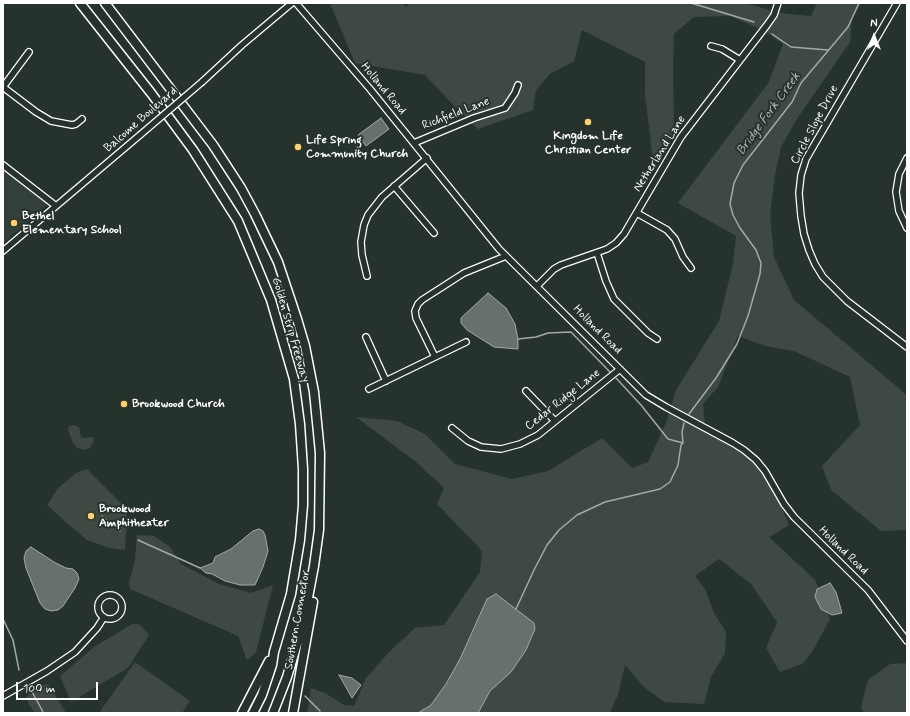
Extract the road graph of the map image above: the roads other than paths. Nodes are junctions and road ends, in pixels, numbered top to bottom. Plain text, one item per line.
1 (80, 3) edge
2 (105, 3) edge
3 (292, 3) edge
4 (296, 3) edge
5 (778, 3) edge
6 (897, 3) edge
7 (711, 46) dead end
8 (30, 52) dead end
9 (740, 60) junction
10 (518, 85) dead end
11 (3, 87) edge
12 (82, 119) dead end
13 (414, 143) junction
14 (427, 158) junction
15 (907, 158) edge
16 (3, 166) edge
17 (394, 186) junction
18 (56, 206) junction
19 (637, 213) junction
20 (907, 228) edge
21 (434, 233) dead end
22 (3, 252) edge
23 (597, 253) junction
24 (506, 256) junction
25 (691, 268) dead end
26 (367, 276) dead end
27 (537, 286) junction
28 (366, 337) dead end
29 (657, 339) dead end
30 (466, 342) dead end
31 (907, 347) edge
32 (435, 357) junction
33 (620, 369) junction
34 (386, 381) junction
35 (369, 389) dead end
36 (526, 391) dead end
37 (555, 421) junction
38 (452, 428) dead end
39 (319, 530) junction
40 (104, 617) junction
41 (904, 633) edge
42 (907, 641) edge
43 (274, 652) junction
44 (3, 696) edge
45 (242, 713) edge
46 (253, 713) edge
47 (273, 713) edge
48 (293, 713) edge

1 - 43 highway, Golden Strip Freeway
2 - 39 highway, Golden Strip Freeway
3 - 18 street, Balcome Boulevard, bridge
4 - 13 street, Holland Road
5 - 9 street, Netherland Lane
6 - 31 street, Circle Slope Drive
7 - 9 street
8 - 11 street
9 - 19 street, Netherland Lane
10 - 13 street, Richfield Lane
11 - 12 street
13 - 14 street, Holland Road
14 - 17 street
14 - 24 street, Holland Road
15 - 20 street
16 - 18 street
17 - 21 street
17 - 26 street
18 - 22 street, Balcome Boulevard
19 - 23 street, Netherland Lane
19 - 25 street
23 - 27 street, Netherland Lane
23 - 29 street
24 - 27 street, Holland Road
24 - 32 street
27 - 33 street, Holland Road
28 - 34 street
30 - 32 street
32 - 34 street
33 - 37 street, Cedar Ridge Lane
33 - 41 street, Holland Road
34 - 35 street
36 - 37 street
37 - 38 street, Cedar Ridge Lane
39 - 47 highway, Golden Strip Freeway
39 - 48 highway, Southern Connector
40 - 40 street
40 - 44 street
41 - 42 street, Holland Road
43 - 45 highway, Southern Connector
43 - 46 highway, Golden Strip Freeway

